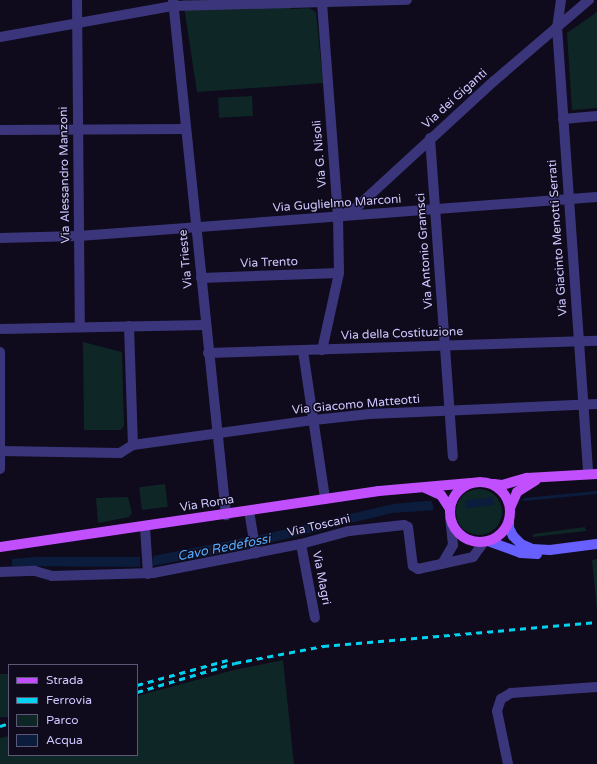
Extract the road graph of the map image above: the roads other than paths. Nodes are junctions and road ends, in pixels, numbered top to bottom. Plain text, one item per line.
1 (77, 0) edge
2 (407, 0) edge
3 (561, 0) edge
4 (589, 0) edge
5 (322, 2) junction
6 (173, 3) edge
7 (568, 18) junction
8 (76, 24) junction
9 (557, 27) junction
10 (0, 37) edge
11 (597, 116) edge
12 (563, 118) junction
13 (186, 129) junction
14 (0, 130) edge
15 (77, 130) junction
16 (430, 138) junction
17 (597, 197) edge
18 (568, 198) junction
19 (435, 210) junction
20 (338, 216) junction
21 (196, 227) junction
22 (78, 236) junction
23 (0, 238) edge
24 (339, 273) junction
25 (201, 278) junction
26 (205, 325) junction
27 (80, 326) junction
28 (129, 326) junction
29 (0, 329) edge
30 (597, 341) edge
31 (578, 342) junction
32 (444, 346) junction
33 (322, 350) junction
34 (303, 351) junction
35 (0, 352) edge
36 (208, 353) junction
37 (597, 404) edge
38 (581, 405) junction
39 (448, 411) junction
40 (314, 420) junction
41 (218, 433) junction
42 (133, 445) junction
43 (0, 451) edge
44 (453, 456) dead end
45 (0, 469) edge
46 (592, 474) edge
47 (545, 478) junction
48 (471, 483) junction
49 (494, 484) junction
50 (419, 488) junction
51 (325, 499) junction
52 (510, 508) junction
53 (249, 511) junction
54 (450, 513) junction
55 (226, 515) junction
56 (509, 520) junction
57 (145, 527) junction
58 (486, 541) junction
59 (301, 544) junction
60 (597, 544) edge
61 (0, 547) edge
62 (550, 550) junction
63 (255, 551) junction
64 (442, 564) junction
65 (148, 567) junction
66 (0, 572) edge
67 (315, 618) dead end
68 (597, 687) edge
69 (508, 764) edge

1 - 8 street, Via Alessandro Manzoni
2 - 5 street
3 - 7 street, Via Giacinto Menotti Serrati
3 - 9 street, Via Giacinto Menotti Serrati
4 - 7 street, Via dei Giganti
5 - 6 street
5 - 20 street, Via G. Nisoli
6 - 8 street
6 - 13 street, Via Trieste
7 - 9 street, Via dei Giganti
8 - 10 street
8 - 15 street, Via Alessandro Manzoni
9 - 12 street, Via Giacinto Menotti Serrati
9 - 16 street, Via dei Giganti
11 - 12 street
12 - 18 street, Via Giacinto Menotti Serrati
13 - 15 street
13 - 21 street, Via Trieste
14 - 15 street
15 - 22 street, Via Alessandro Manzoni
16 - 19 street, Via Antonio Gramsci
16 - 20 street, Via dei Giganti
17 - 18 street, Via Guglielmo Marconi
18 - 19 street, Via Guglielmo Marconi
18 - 31 street, Via Giacinto Menotti Serrati
19 - 20 street, Via Guglielmo Marconi
19 - 32 street, Via Antonio Gramsci
20 - 21 street, Via Guglielmo Marconi
20 - 24 street, Via G. Nisoli
21 - 22 street, Via Guglielmo Marconi
21 - 25 street, Via Trieste
22 - 23 street, Via Guglielmo Marconi
22 - 27 street, Via Alessandro Manzoni
24 - 25 street, Via Trento
24 - 33 street, Via G. Nisoli
25 - 26 street, Via Trieste
26 - 28 street
26 - 36 street, Via Trieste
27 - 28 street
27 - 29 street
28 - 42 street
30 - 31 street, Via della Costituzione
31 - 32 street, Via della Costituzione
31 - 38 street, Via Giacinto Menotti Serrati
32 - 33 street, Via della Costituzione
32 - 39 street, Via Antonio Gramsci
33 - 34 street, Via della Costituzione
34 - 36 street, Via della Costituzione
34 - 40 street
35 - 43 street
36 - 41 street, Via Trieste
37 - 38 street, Via Giacomo Matteotti
38 - 39 street, Via Giacomo Matteotti
38 - 46 street, Via Giacinto Menotti Serrati
39 - 40 street, Via Giacomo Matteotti
39 - 44 street, Via Antonio Gramsci
40 - 41 street, Via Giacomo Matteotti
40 - 51 street
41 - 42 street, Via Giacomo Matteotti
41 - 55 street, Via Trieste
42 - 43 street, Via Giacomo Matteotti
43 - 45 street
46 - 47 main road
47 - 49 main road
47 - 52 main road
48 - 49 main road
48 - 50 main road, Via Roma
48 - 54 main road
49 - 52 main road
50 - 51 main road, Via Roma
50 - 54 main road, Via Roma
51 - 53 main road, Via Roma
52 - 56 main road
53 - 55 main road, Via Roma
53 - 63 street
54 - 58 main road
54 - 64 street
55 - 57 main road, Via Roma
56 - 58 main road
56 - 62 main road
57 - 61 main road, Via Roma
57 - 65 street
58 - 62 main road
58 - 64 street
59 - 63 street, Via Toscani
59 - 64 street, Via Toscani
59 - 67 street, Via Magri
60 - 62 main road
63 - 65 street, Via Toscani
65 - 66 street, Via Toscani
68 - 69 street

